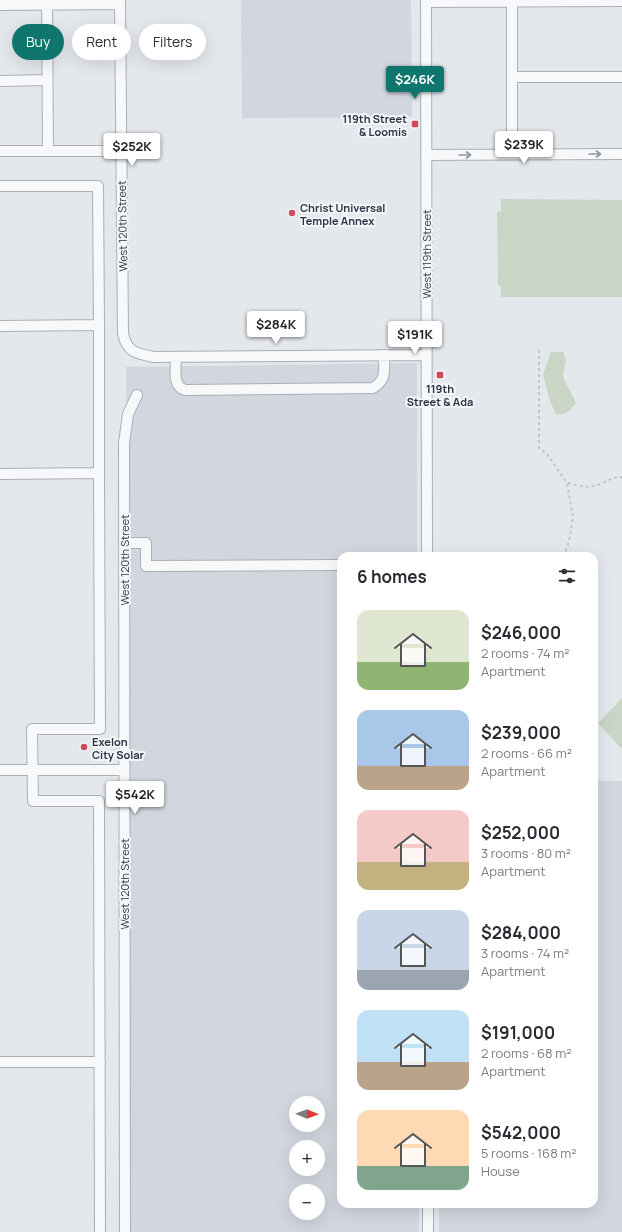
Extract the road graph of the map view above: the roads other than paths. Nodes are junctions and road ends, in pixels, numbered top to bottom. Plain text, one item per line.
1 (426, 1) edge
2 (512, 1) edge
3 (622, 1) edge
4 (47, 2) edge
5 (120, 2) edge
6 (0, 5) edge
7 (622, 76) edge
8 (512, 77) junction
9 (48, 80) junction
10 (0, 81) edge
11 (0, 151) edge
12 (48, 151) junction
13 (121, 151) junction
14 (512, 154) junction
15 (622, 154) edge
16 (426, 155) junction
17 (0, 186) edge
18 (99, 325) junction
19 (0, 326) edge
20 (426, 355) junction
21 (384, 356) junction
22 (176, 357) junction
23 (137, 395) dead end
24 (99, 473) junction
25 (0, 474) edge
26 (124, 543) junction
27 (427, 552) edge
28 (337, 565) edge
29 (0, 770) edge
30 (32, 770) junction
31 (124, 770) junction
32 (0, 1062) edge
33 (100, 1062) junction
34 (428, 1208) edge
35 (100, 1232) edge
36 (125, 1232) edge
37 (428, 1232) edge

1 - 2 street
1 - 16 street, West 119th Street
2 - 3 street
2 - 8 street
4 - 5 street
4 - 6 street
4 - 9 street
5 - 13 street, West 120th Street
7 - 8 street
8 - 14 street
9 - 10 street
9 - 12 street
11 - 12 street
12 - 13 street
13 - 22 street, West 120th Street
14 -> 15 street
16 -> 14 street
16 - 20 street, West 119th Street
17 - 18 street
18 - 19 street
18 - 24 street
20 - 21 street
20 - 27 street, West 119th Street
21 - 22 street
21 - 22 street
23 - 26 street, West 120th Street
24 - 25 street
24 - 30 street
26 - 28 street
26 - 31 street, West 120th Street
29 - 30 street
30 - 31 street
30 - 33 street
31 - 36 street, West 120th Street
32 - 33 street
33 - 35 street
34 - 37 street

